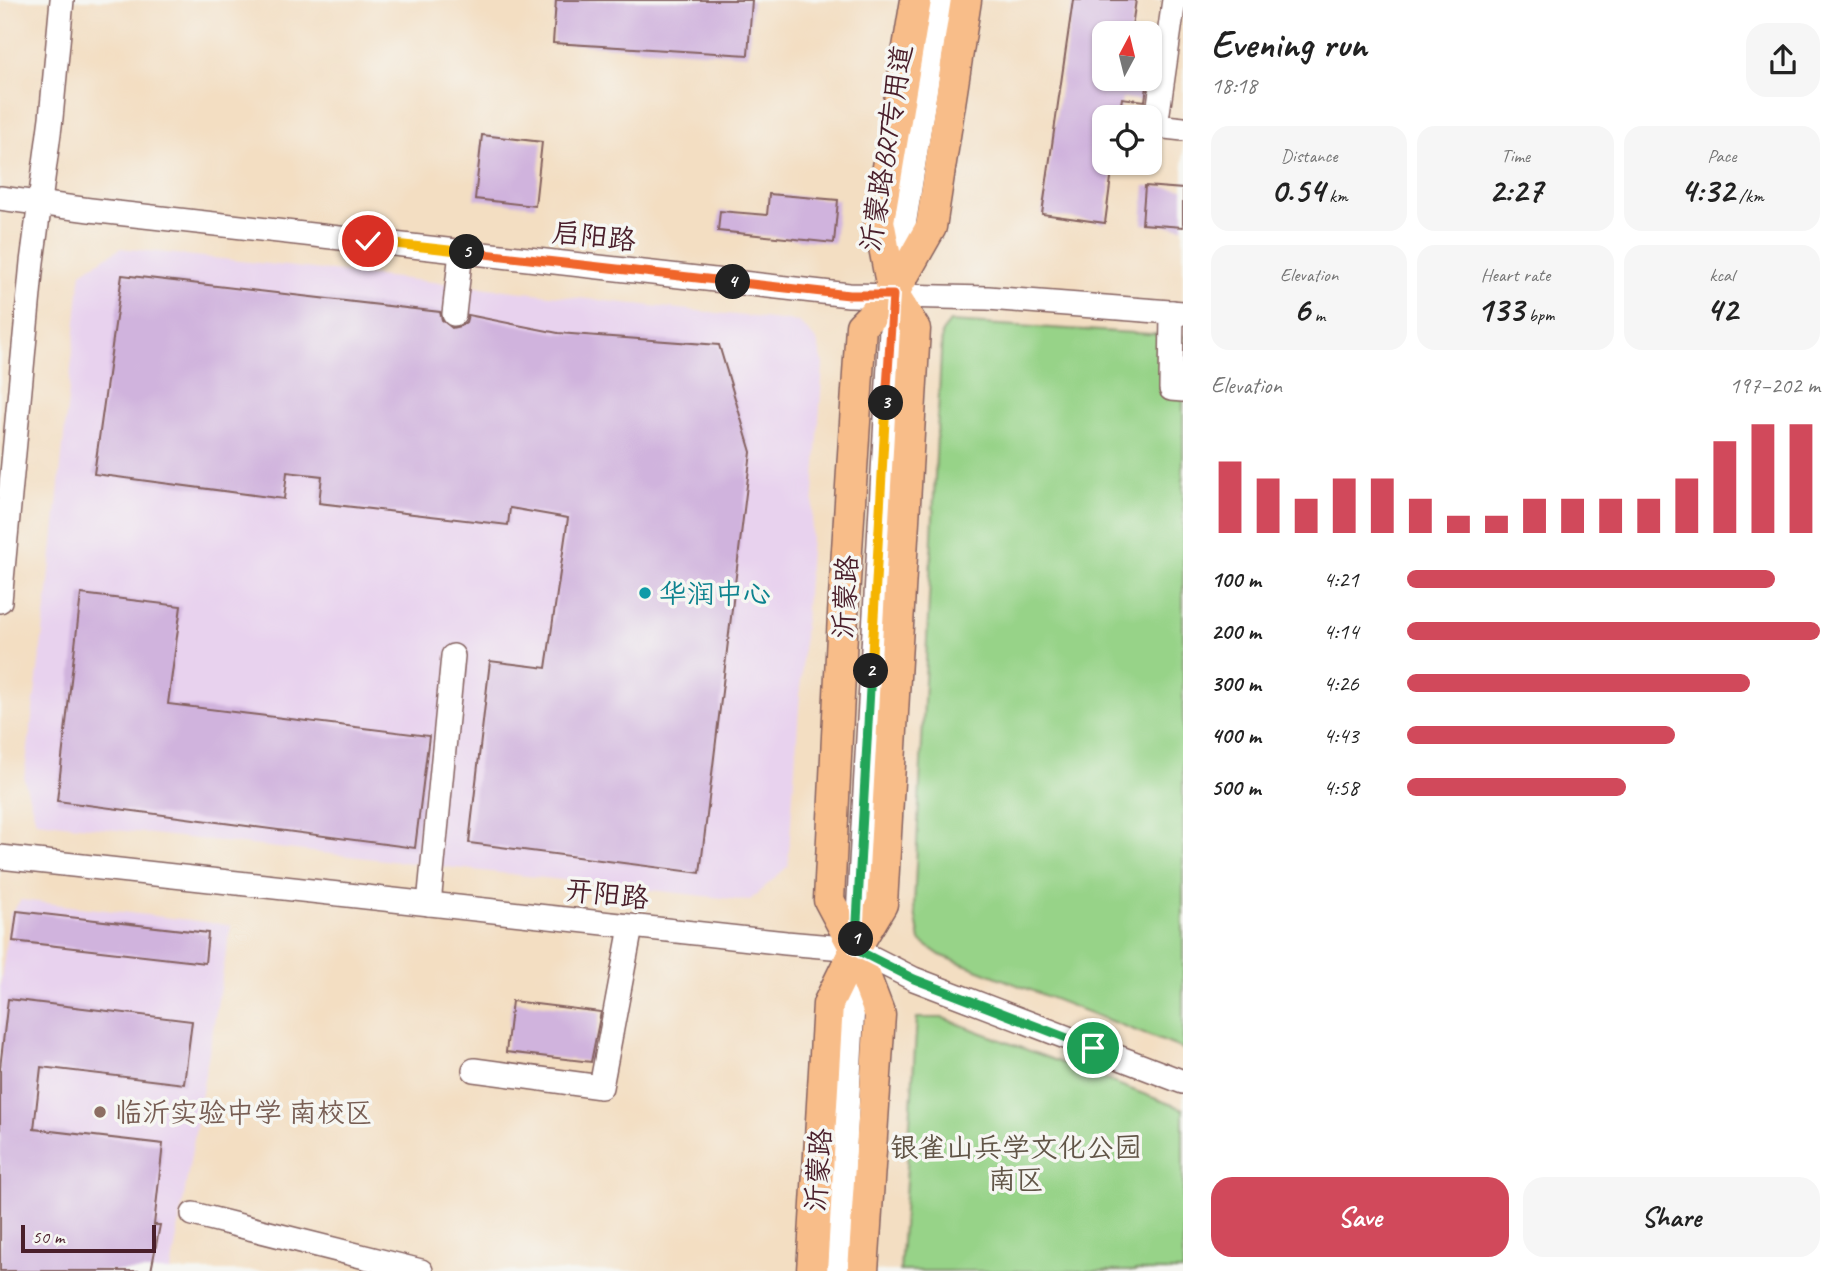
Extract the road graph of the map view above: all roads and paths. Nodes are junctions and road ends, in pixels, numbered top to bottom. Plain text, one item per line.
1 (62, 0) edge
2 (916, 0) edge
3 (940, 0) edge
4 (966, 0) edge
5 (1176, 10) edge
6 (1183, 129) edge
7 (0, 198) edge
8 (39, 204) junction
9 (461, 252) junction
10 (893, 295) junction
11 (1177, 313) edge
12 (454, 314) dead end
13 (1183, 390) edge
14 (4, 519) edge
15 (0, 601) edge
16 (453, 656) dead end
17 (0, 857) edge
18 (429, 904) junction
19 (631, 927) junction
20 (855, 949) junction
21 (474, 1070) dead end
22 (1183, 1082) edge
23 (192, 1214) dead end
24 (421, 1271) edge
25 (811, 1271) edge
26 (838, 1271) edge
27 (863, 1271) edge

1 - 8 street
2 - 10 main road, 沂蒙路
3 - 10 street, 沂蒙路BRT专用道
4 - 10 main road, 沂蒙路
5 - 6 street
7 - 8 street, 启阳路
8 - 9 street, 启阳路
8 - 14 street
9 - 10 street, 启阳路
9 - 12 street
10 - 11 street, 启阳路
10 - 20 main road, 沂蒙路
10 - 20 main road, 沂蒙路
11 - 13 street
14 - 15 street
16 - 18 street
17 - 18 street, 开阳路
18 - 19 street, 开阳路
19 - 20 street, 开阳路
19 - 21 street
20 - 22 street, 开阳路
20 - 25 main road, 沂蒙路
20 - 26 street
20 - 27 main road, 沂蒙路
23 - 24 street

